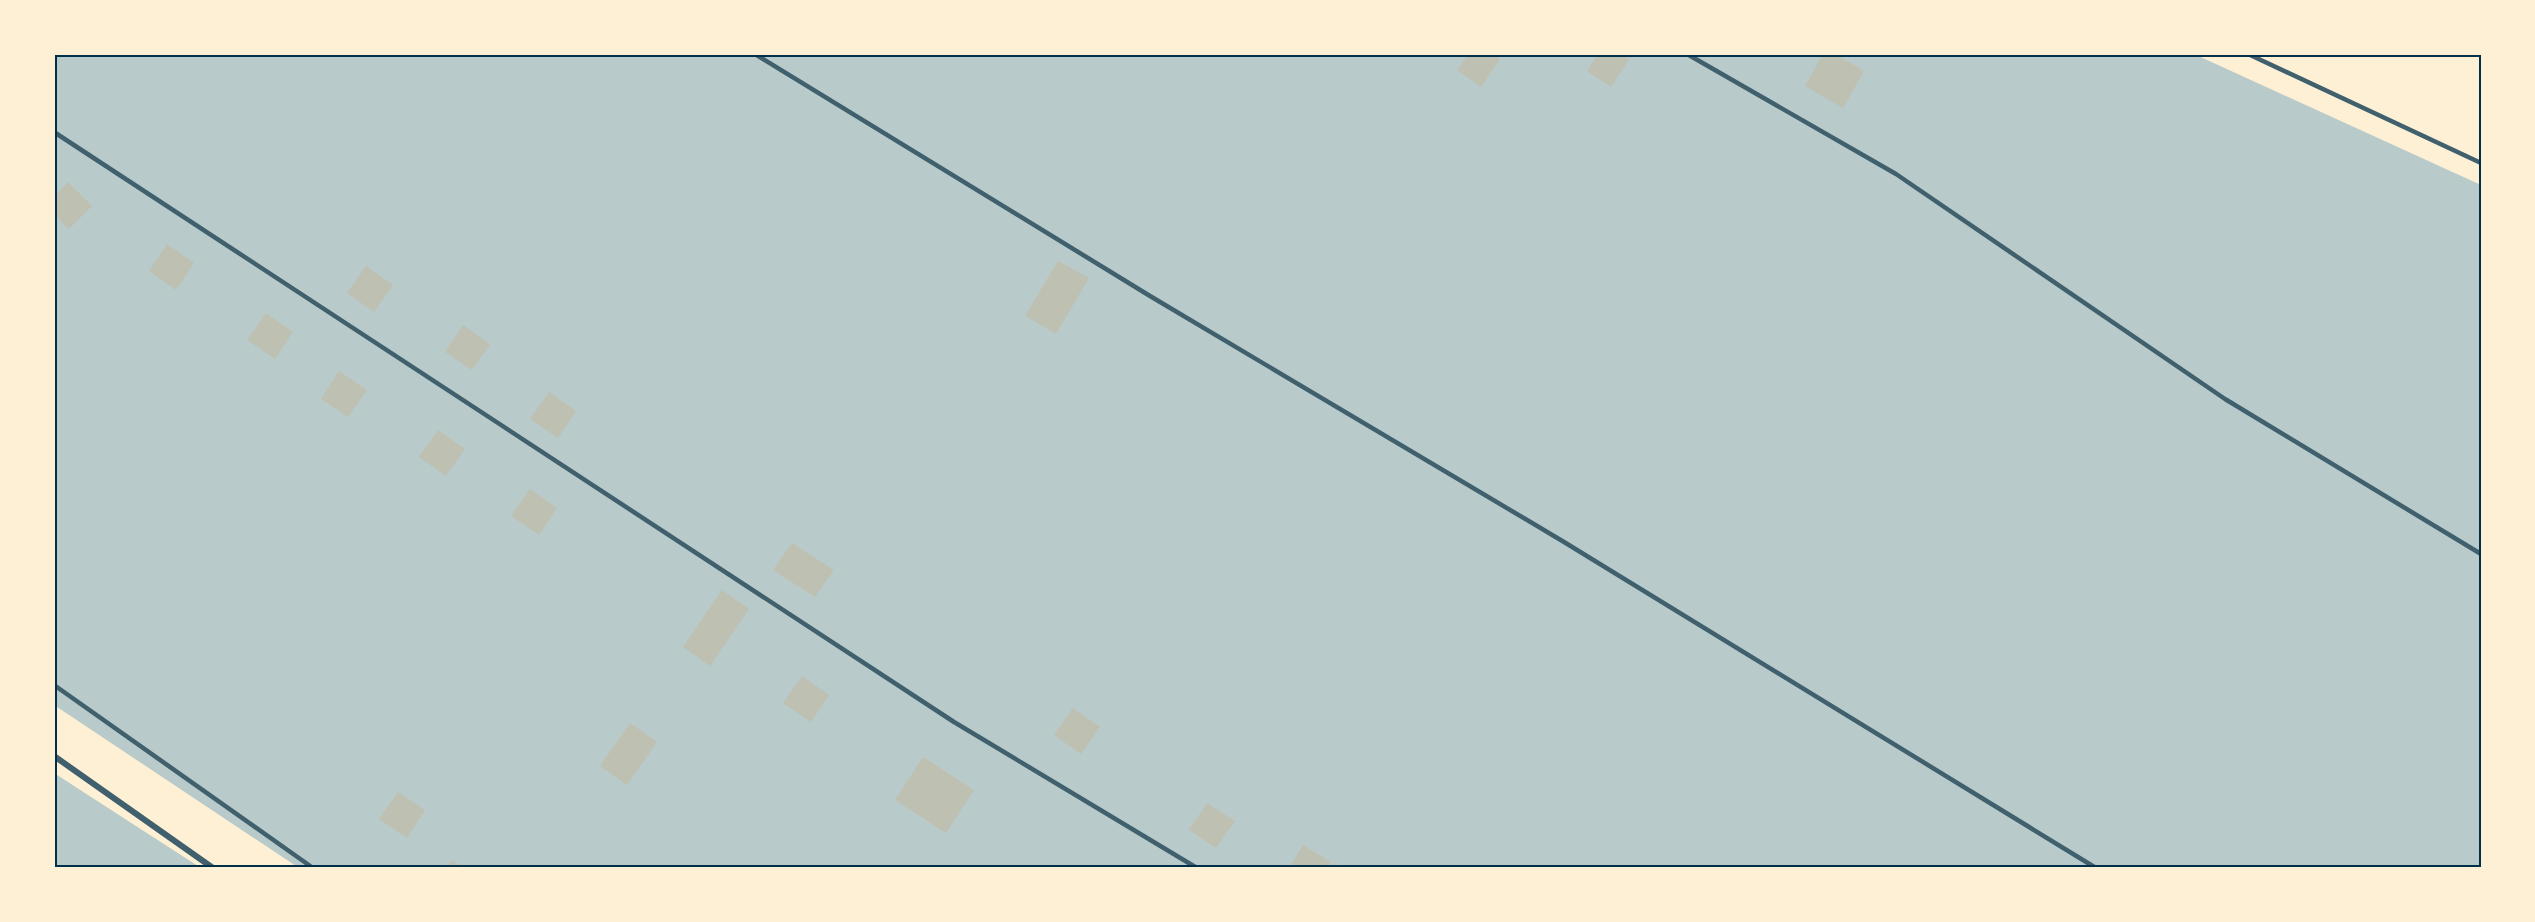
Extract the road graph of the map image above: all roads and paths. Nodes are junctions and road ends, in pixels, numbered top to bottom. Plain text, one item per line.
1 (755, 54) edge
2 (1687, 54) edge
3 (2248, 54) edge
4 (54, 132) edge
5 (2481, 164) edge
6 (2481, 554) edge
7 (54, 685) edge
8 (54, 756) edge
9 (213, 868) edge
10 (313, 868) edge
11 (1197, 868) edge
12 (2096, 868) edge

1 - 12 lane
2 - 6 lane
3 - 5 lane
4 - 11 lane
7 - 10 lane
8 - 9 street

